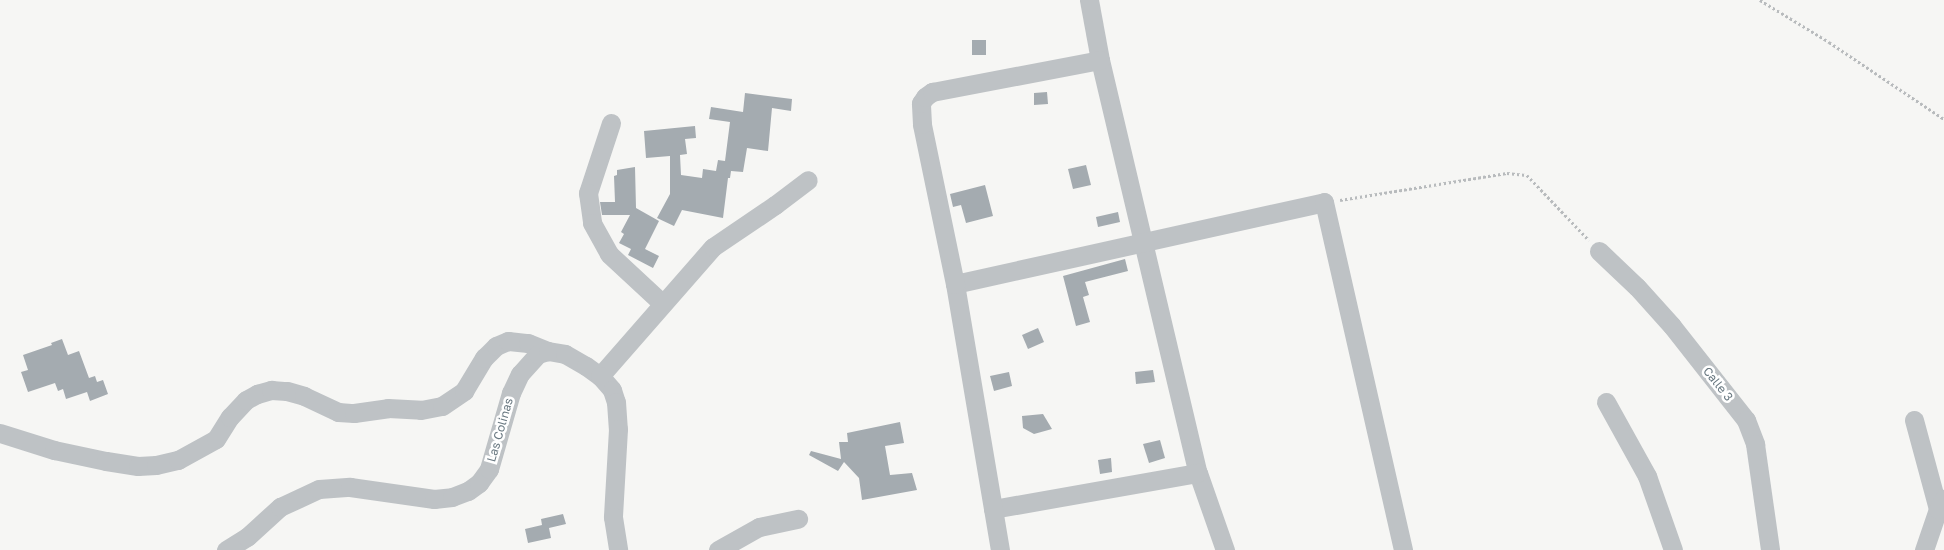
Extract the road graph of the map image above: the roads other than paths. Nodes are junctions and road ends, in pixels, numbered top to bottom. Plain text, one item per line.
1 (1089, 0) edge
2 (1100, 60) junction
3 (611, 124) dead end
4 (808, 180) dead end
5 (1143, 242) junction
6 (1599, 251) road end
7 (955, 284) junction
8 (662, 303) junction
9 (548, 351) junction
10 (600, 376) junction
11 (1606, 402) dead end
12 (1914, 420) dead end
13 (0, 433) edge
14 (1198, 474) junction
15 (1941, 504) edge
16 (993, 508) junction
17 (798, 519) dead end
18 (226, 550) edge
19 (618, 550) edge
20 (718, 550) edge
21 (1000, 550) edge
22 (1225, 550) edge
23 (1403, 550) edge
24 (1673, 550) edge
25 (1770, 550) edge
26 (1924, 550) edge

1 - 2 street
2 - 5 street
2 - 7 street
3 - 8 street
4 - 8 street
5 - 7 street
5 - 14 street
5 - 23 street
6 - 25 street, Calle 3
7 - 16 street
8 - 10 street
9 - 10 street
9 - 13 street
9 - 18 street, Las Colinas
10 - 19 street
11 - 24 street
12 - 15 street
14 - 16 street
14 - 22 street
15 - 26 street
16 - 21 street
17 - 20 street

